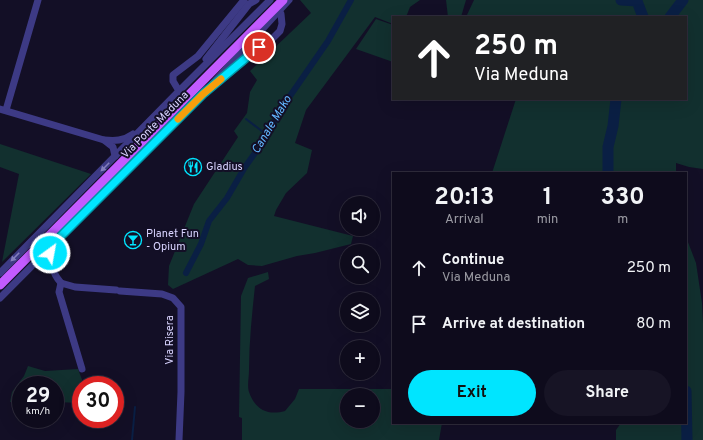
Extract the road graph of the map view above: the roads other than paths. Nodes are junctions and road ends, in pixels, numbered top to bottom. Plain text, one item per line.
1 (38, 0) edge
2 (244, 0) edge
3 (256, 0) edge
4 (270, 0) edge
5 (283, 0) edge
6 (289, 0) edge
7 (281, 14) dead end
8 (188, 81) junction
9 (179, 91) junction
10 (203, 94) junction
11 (3, 109) edge
12 (145, 126) junction
13 (104, 140) junction
14 (115, 156) junction
15 (47, 244) junction
16 (34, 263) junction
17 (53, 270) junction
18 (0, 273) edge
19 (61, 283) junction
20 (0, 285) edge
21 (0, 298) edge
22 (82, 369) dead end
23 (179, 440) edge

1 - 11 street
2 - 9 street, Via Ponte Meduna
3 - 8 street, Via Ponte Meduna
4 - 8 street, Via Ponte Meduna
5 - 15 main road, Via Ponte Meduna
6 - 10 street, Via Ponte Meduna
7 - 10 street
8 - 9 street, Via Ponte Meduna
9 - 12 street, Via Ponte Meduna
10 - 15 street, Via Ponte Meduna
11 - 13 street, Via Ponte Meduna
12 - 13 street, Via Ponte Meduna
12 - 14 street, Via Ponte Meduna
13 - 14 street, Via Ponte Meduna
14 -> 18 street, Via Ponte Meduna
15 - 16 street, Via Ponte Meduna
15 - 17 street
15 - 20 main road
16 - 17 street
16 - 21 street, Via Ponte Meduna
17 - 19 street
19 - 22 street
19 - 23 street, Via Risera

